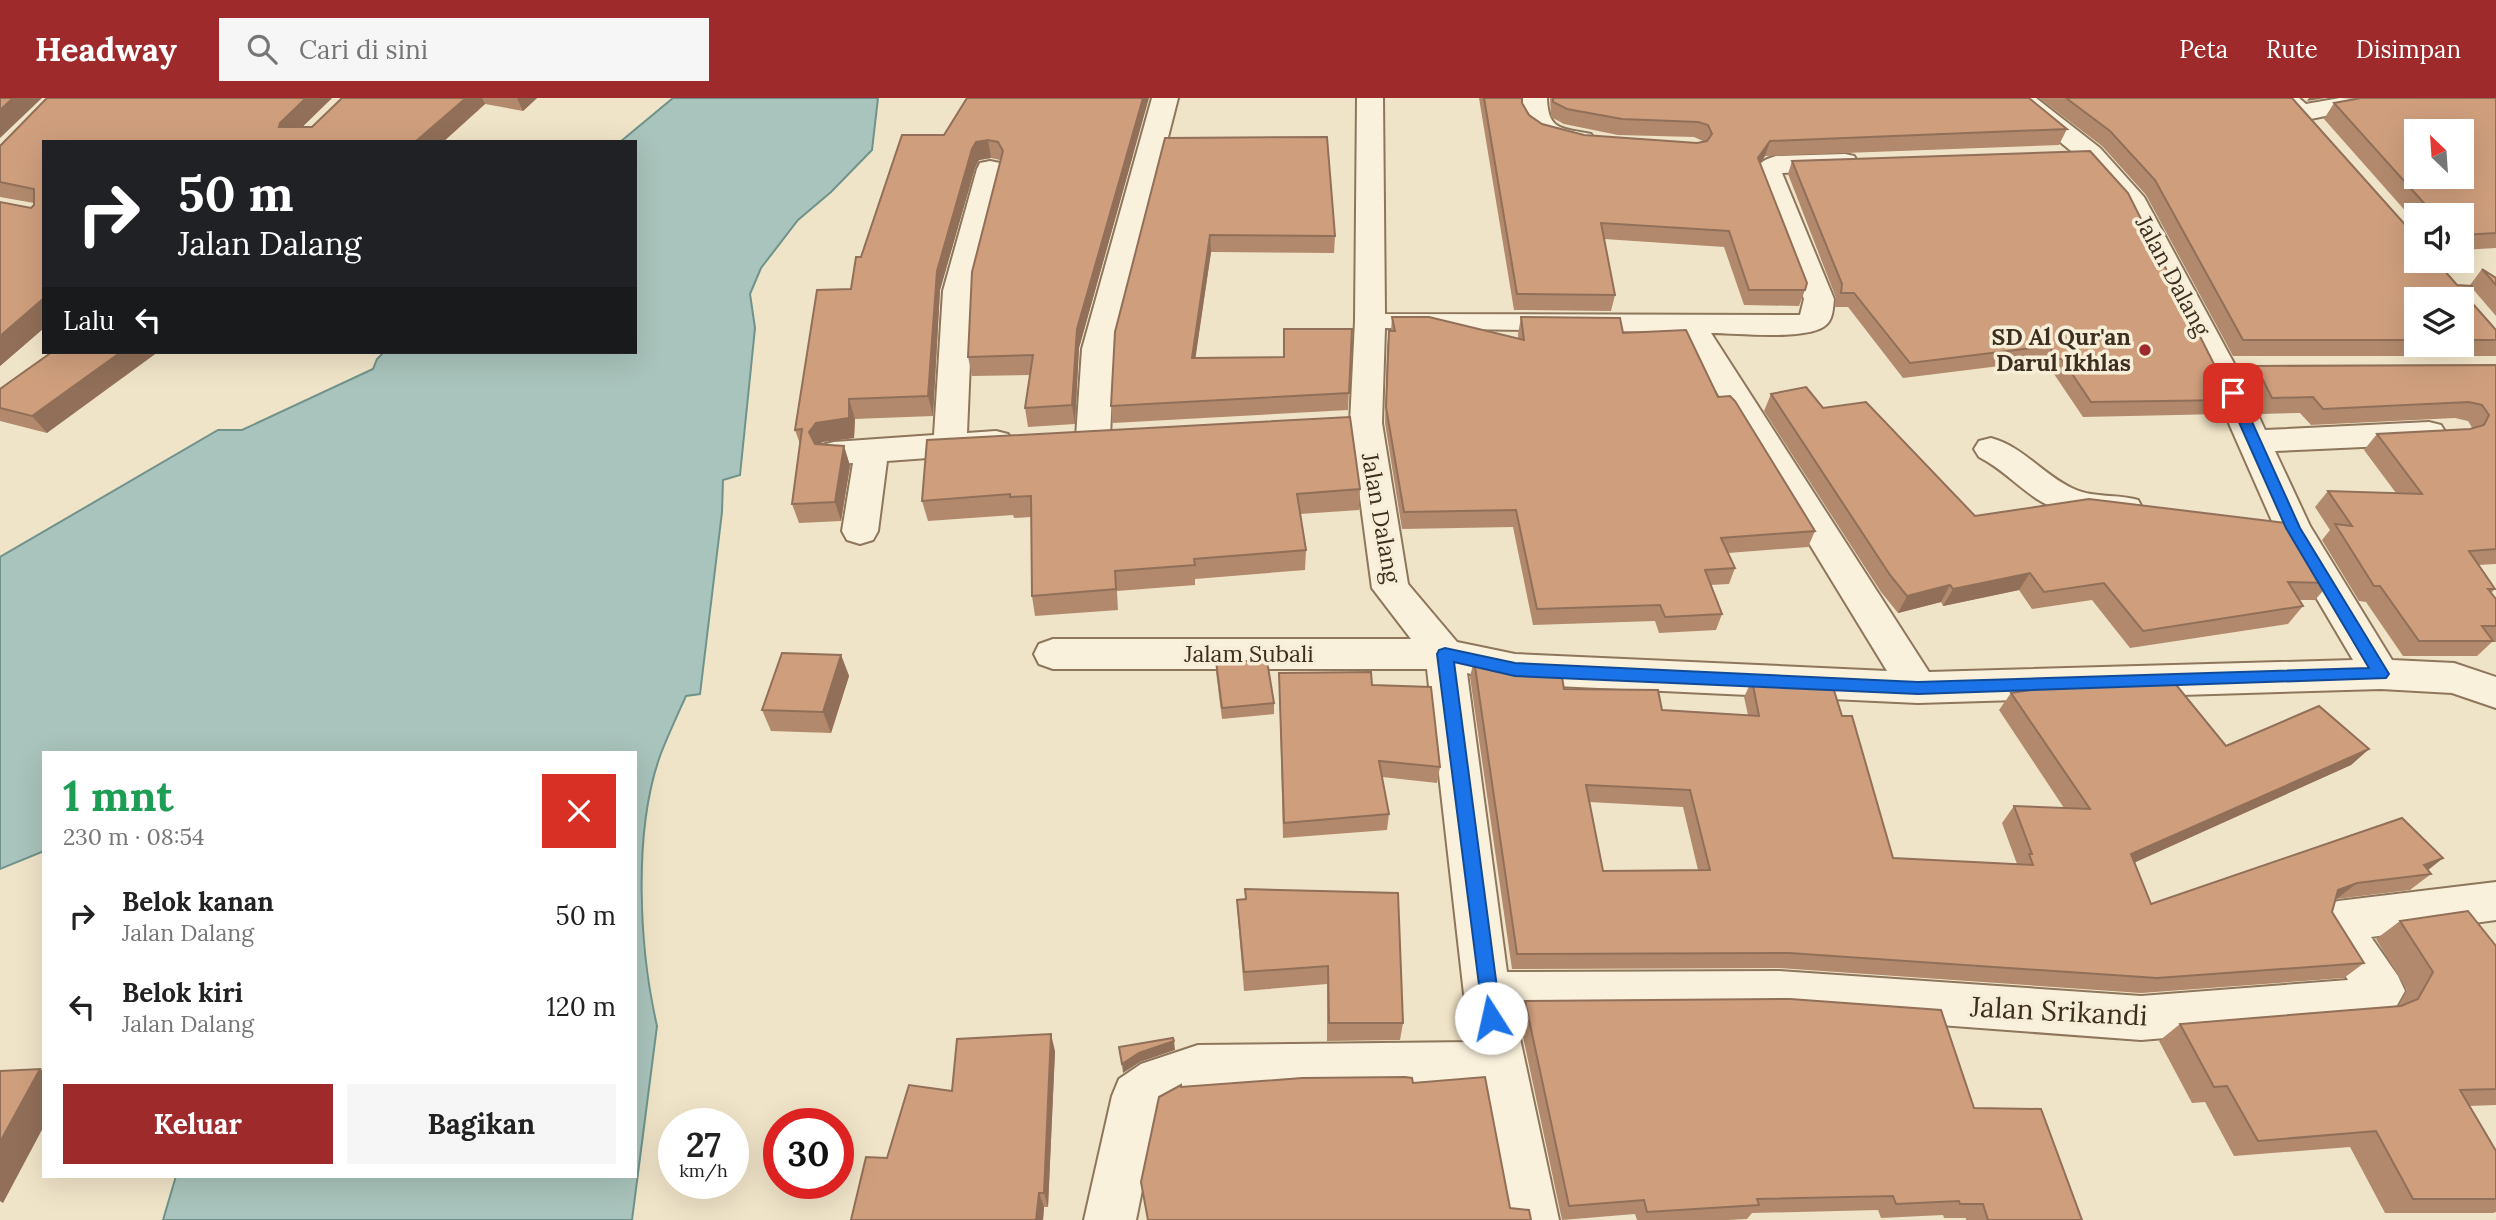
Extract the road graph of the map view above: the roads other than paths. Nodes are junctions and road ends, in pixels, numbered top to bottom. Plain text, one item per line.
1 (1165, 98) edge
2 (1370, 98) edge
3 (1535, 98) edge
4 (2020, 98) edge
5 (2369, 98) edge
6 (2293, 106) edge
7 (2319, 134) edge
8 (1604, 141) edge
9 (2091, 155) junction
10 (2050, 156) edge
11 (1872, 161) edge
12 (990, 169) dead end
13 (1370, 321) junction
14 (1689, 322) junction
15 (2455, 432) edge
16 (1094, 437) edge
17 (1028, 440) edge
18 (2256, 440) junction
19 (950, 445) junction
20 (872, 449) junction
21 (1991, 449) dead end
22 (834, 453) edge
23 (2161, 513) edge
24 (2253, 523) edge
25 (2293, 528) junction
26 (860, 531) dead end
27 (1053, 654) dead end
28 (1445, 654) junction
29 (2381, 674) junction
30 (1918, 688) junction
31 (2496, 693) edge
32 (2496, 901) edge
33 (1487, 994) junction
34 (1501, 1065) junction
35 (1110, 1220) edge
36 (1533, 1220) edge

1 - 16 street
2 - 13 street, Jalan Dalang
3 - 8 street
4 - 9 street, Jalan Dalang
5 - 6 street
6 - 7 street
9 - 10 street
9 - 18 street, Jalan Dalang
11 - 14 street
12 - 19 street
13 - 14 street
13 - 28 street, Jalan Dalang
14 - 30 street
15 - 18 street
17 - 19 street
18 - 25 street, Jalan Dalang
19 - 20 street
20 - 22 street
20 - 26 street
21 - 23 street
24 - 25 street
25 - 29 street, Jalan Dalang
27 - 28 street, Jalam Subali
28 - 30 street
28 - 33 street
29 - 30 street
29 - 31 street
32 - 33 street, Jalan Srikandi
33 - 34 street
34 - 35 street
34 - 36 street

